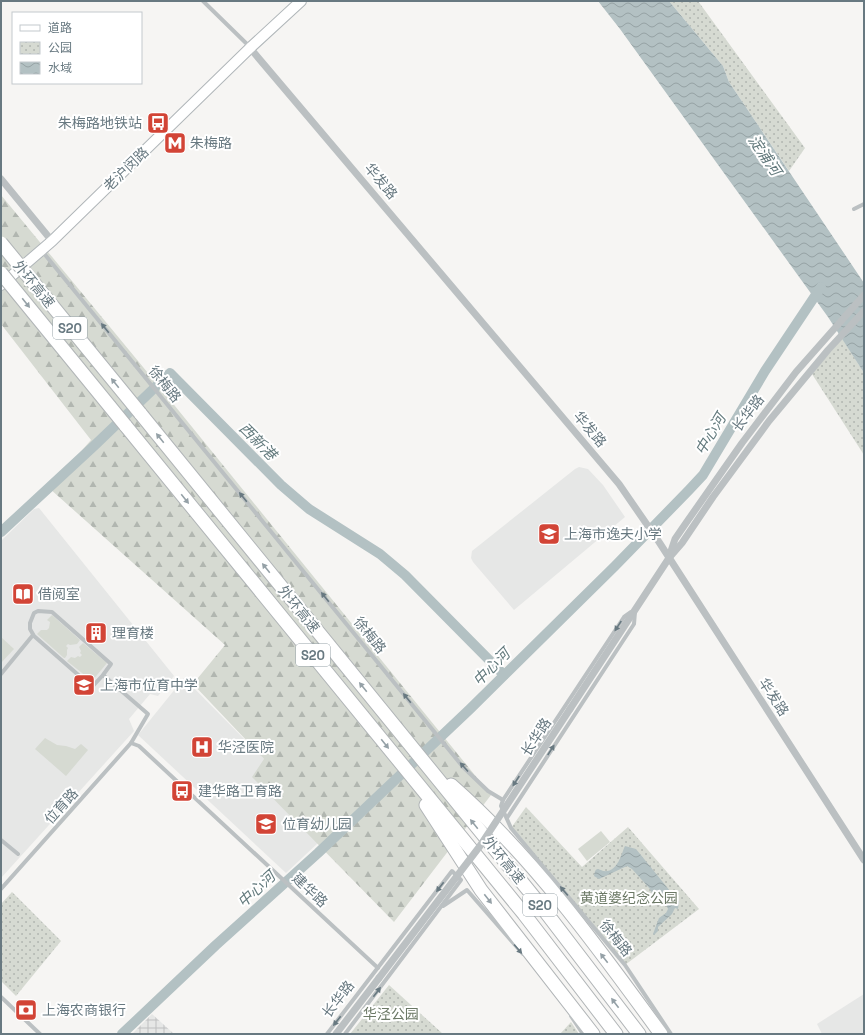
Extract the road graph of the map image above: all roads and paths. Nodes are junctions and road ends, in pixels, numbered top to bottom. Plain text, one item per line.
1 (203, 1) edge
2 (301, 1) edge
3 (250, 48) junction
4 (1, 179) edge
5 (864, 204) edge
6 (854, 209) dead end
7 (52, 241) junction
8 (1, 243) edge
9 (41, 250) junction
10 (1, 273) edge
11 (1, 285) edge
12 (864, 295) edge
13 (864, 305) edge
14 (864, 311) edge
15 (769, 421) junction
16 (669, 558) junction
17 (635, 610) junction
18 (33, 635) junction
19 (1, 674) edge
20 (103, 675) junction
21 (131, 743) junction
22 (438, 780) junction
23 (423, 791) junction
24 (503, 800) junction
25 (507, 818) junction
26 (1, 840) edge
27 (18, 854) dead end
28 (864, 860) edge
29 (1, 889) edge
30 (441, 907) junction
31 (528, 960) dead end
32 (533, 965) dead end
33 (378, 968) junction
34 (1, 997) edge
35 (561, 1002) dead end
36 (570, 1015) dead end
37 (40, 1034) edge
38 (327, 1034) edge
39 (336, 1034) edge
40 (345, 1034) edge
41 (584, 1034) edge
42 (593, 1034) edge
43 (616, 1034) edge
44 (639, 1034) edge
45 (661, 1034) edge
46 (671, 1034) edge

1 - 3 street
2 - 3 main road, 老沪闵路
3 - 7 main road, 老沪闵路
3 - 16 street, 华发路
4 - 7 street
5 - 6 street
7 - 9 main road, 老沪闵路
22 -> 8 highway, 外环高速 / S20, bridge
9 - 11 main road, 老沪闵路
24 -> 9 street, 徐梅路
10 -> 23 highway, 外环高速 / S20, bridge
12 - 16 street, 长华路
13 - 15 street, 长华路
14 - 15 street, 长华路
15 - 16 street, 长华路
16 - 17 street, 长华路
16 - 28 street, 华发路
17 -> 24 street, 长华路
25 -> 17 street, 长华路
17 - 39 street, 长华路, bridge
18 - 19 street
18 - 20 street
18 - 20 street
20 - 21 street, 位育路
21 - 29 street, 位育路
21 - 33 street, 建华路
44 -> 22 highway, 外环高速 / S20
45 -> 22 highway
23 -> 42 highway
23 - 43 highway, 外环高速 / S20
24 - 25 street, 徐梅路
46 -> 25 street, 徐梅路
26 - 27 street
30 -> 31 street
30 -> 33 street, 长华路
40 -> 30 street, 长华路
32 - 35 street
33 -> 38 street, 长华路
34 - 37 street
36 - 41 street

